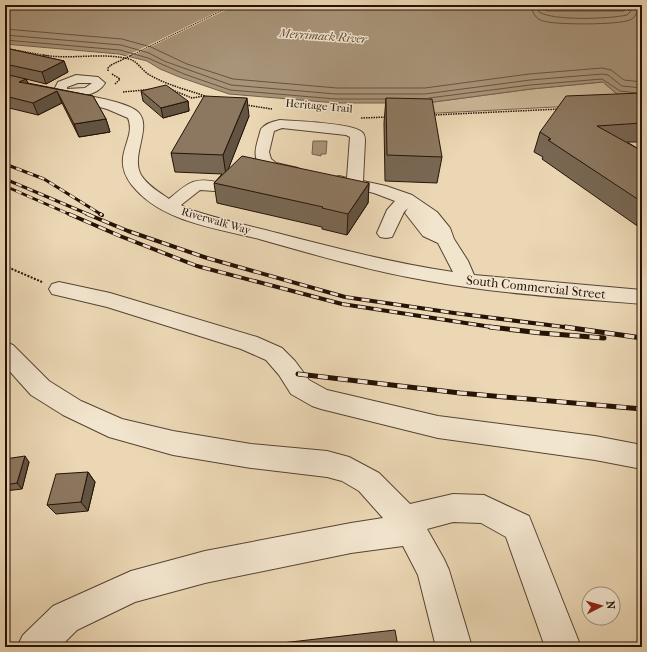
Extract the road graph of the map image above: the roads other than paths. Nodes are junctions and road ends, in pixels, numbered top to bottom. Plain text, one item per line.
1 (49, 90) edge
2 (306, 174) edge
3 (327, 178) edge
4 (204, 183) dead end
5 (355, 184) junction
6 (412, 203) junction
7 (170, 206) junction
8 (386, 233) dead end
9 (430, 275) joint
10 (466, 280) junction
11 (59, 289) road end
12 (642, 297) edge
13 (5, 351) edge
14 (642, 457) edge
15 (408, 525) junction
16 (35, 647) edge
17 (454, 647) edge
18 (563, 647) edge

1 - 7 street, Riverwalk Way
2 - 5 street
3 - 5 street
4 - 7 street
5 - 6 street
6 - 8 street
6 - 10 street
7 - 9 street, Riverwalk Way
9 - 10 street, South Commercial Street
10 - 12 street, South Commercial Street
11 - 14 street
13 - 15 street
15 - 16 street
15 - 17 street
15 - 18 street

